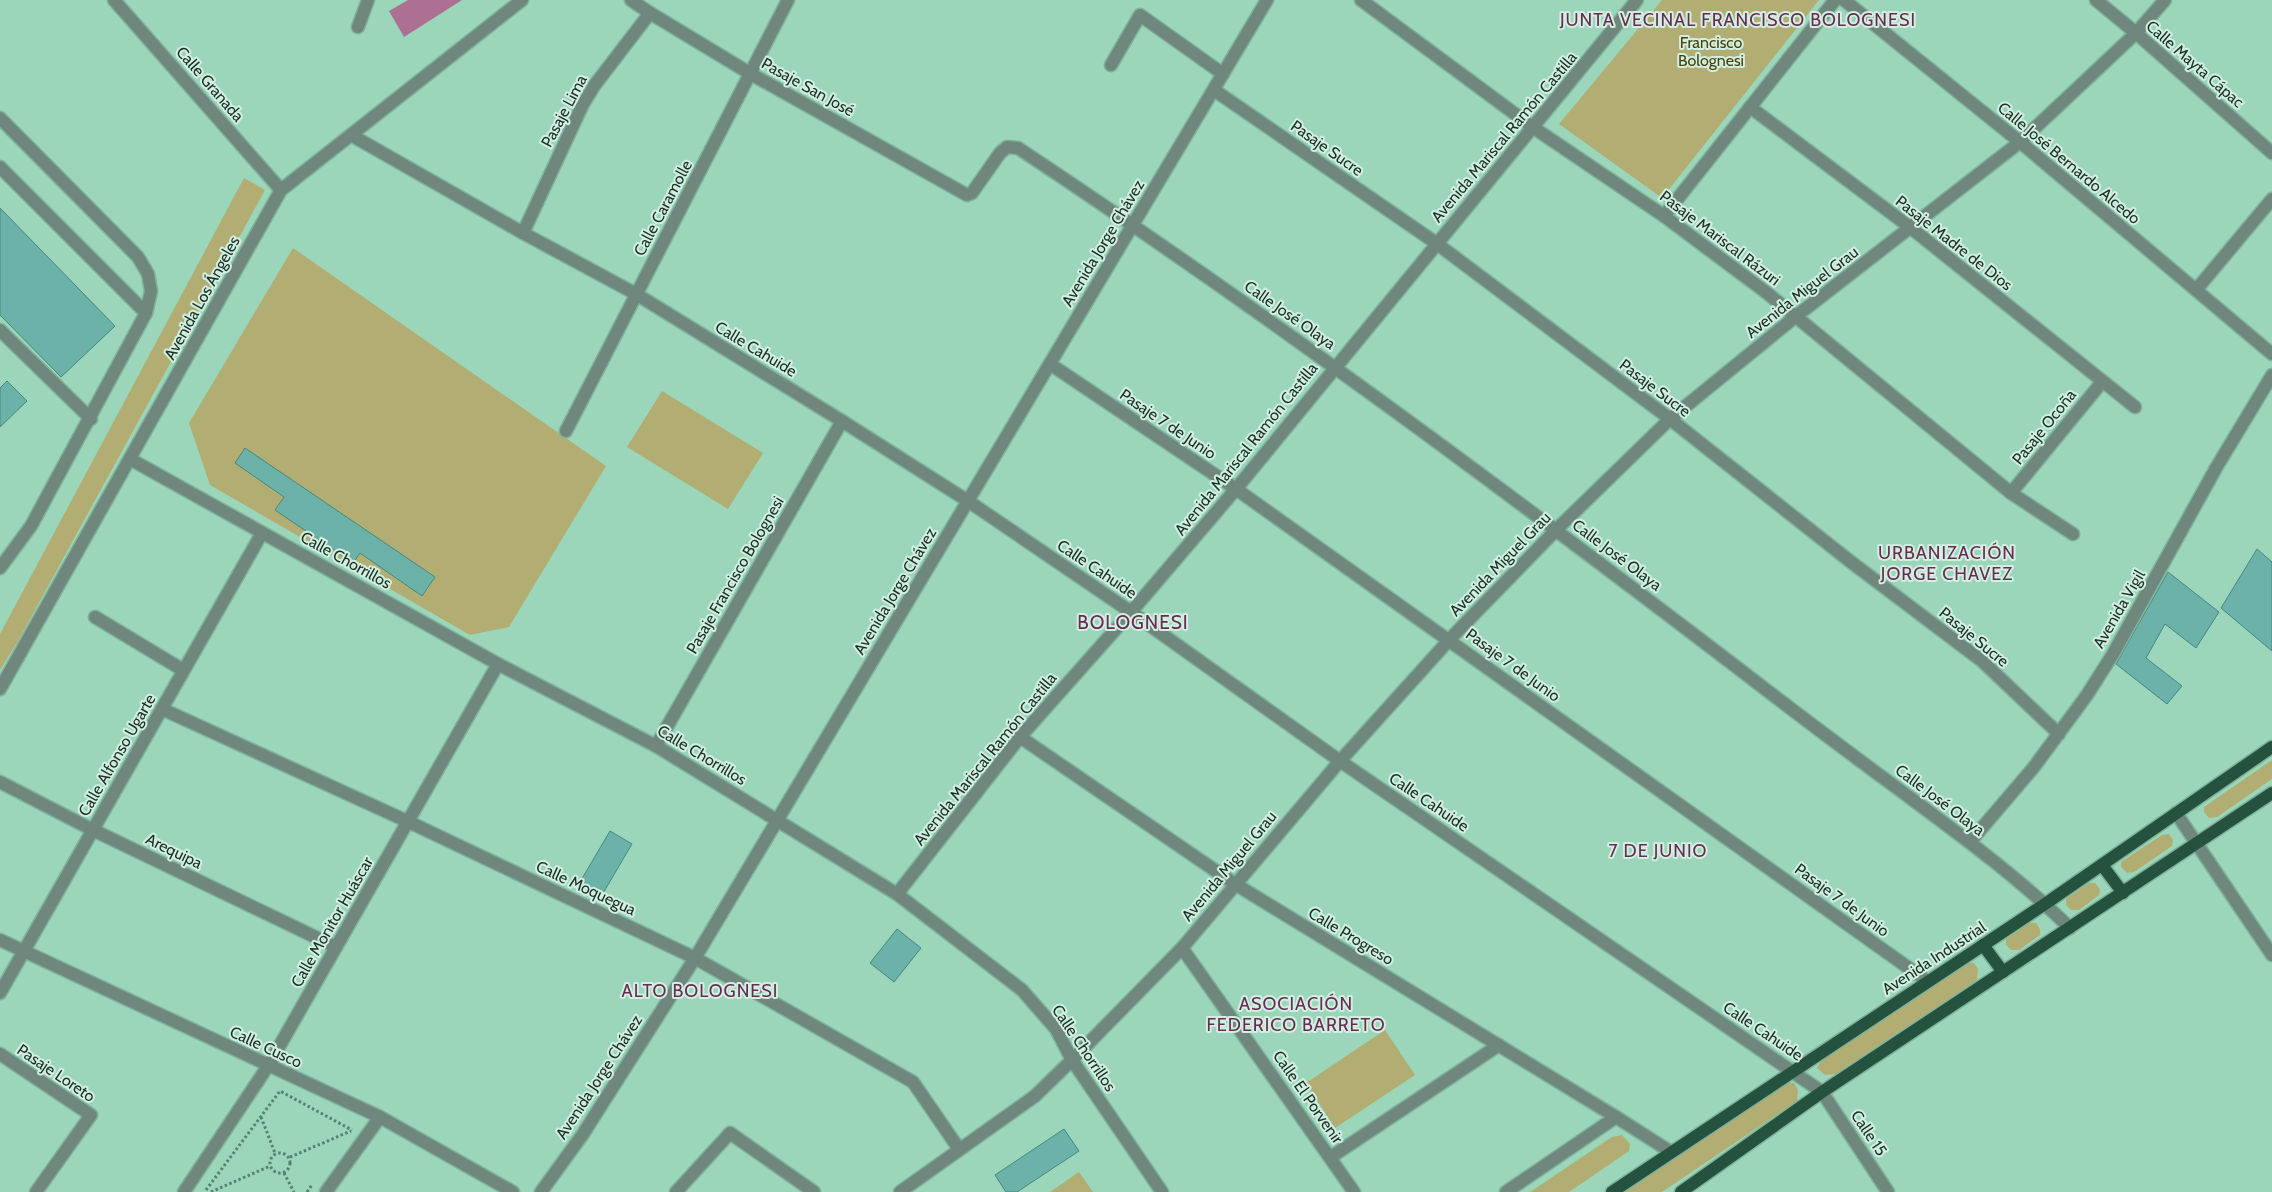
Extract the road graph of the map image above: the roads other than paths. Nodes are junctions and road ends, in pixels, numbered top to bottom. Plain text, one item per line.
1 (114, 0) edge
2 (368, 0) edge
3 (522, 0) edge
4 (631, 0) edge
5 (788, 0) edge
6 (1267, 0) edge
7 (1361, 0) edge
8 (1637, 0) edge
9 (1835, 0) edge
10 (1844, 0) edge
11 (2096, 0) edge
12 (2165, 0) edge
13 (650, 14) junction
14 (358, 27) dead end
15 (2136, 32) junction
16 (1110, 65) dead end
17 (752, 74) junction
18 (1223, 74) junction
19 (1214, 90) junction
20 (1750, 107) junction
21 (0, 118) edge
22 (1534, 128) junction
23 (351, 134) junction
24 (2020, 142) junction
25 (2272, 153) edge
26 (0, 167) edge
27 (281, 190) junction
28 (972, 193) joint
29 (2272, 199) edge
30 (1664, 216) junction
31 (1133, 224) junction
32 (1911, 228) junction
33 (523, 233) junction
34 (1436, 243) junction
35 (2196, 290) junction
36 (636, 294) junction
37 (146, 313) junction
38 (1795, 316) junction
39 (0, 330) edge
40 (2272, 354) edge
41 (1050, 364) junction
42 (1334, 366) junction
43 (2272, 375) edge
44 (2102, 382) junction
45 (2135, 407) dead end
46 (91, 418) junction
47 (1670, 419) junction
48 (842, 421) junction
49 (566, 431) dead end
50 (130, 459) junction
51 (1236, 489) junction
52 (2011, 493) junction
53 (968, 501) junction
54 (1557, 529) junction
55 (262, 533) junction
56 (2073, 534) dead end
57 (0, 568) edge
58 (1132, 612) junction
59 (95, 617) dead end
60 (1450, 640) junction
61 (498, 664) junction
62 (183, 670) junction
63 (0, 688) edge
64 (162, 709) junction
65 (2059, 734) junction
66 (1020, 737) junction
67 (656, 746) junction
68 (2272, 747) edge
69 (1340, 761) junction
70 (0, 782) edge
71 (2272, 793) edge
72 (2176, 813) junction
73 (778, 819) junction
74 (409, 822) junction
75 (93, 830) junction
76 (1970, 842) junction
77 (2197, 844) junction
78 (2102, 865) junction
79 (1235, 884) junction
80 (2123, 892) junction
81 (897, 894) junction
82 (2045, 904) junction
83 (2070, 928) junction
84 (0, 940) edge
85 (1984, 945) junction
86 (336, 947) junction
87 (1182, 948) junction
88 (24, 952) junction
89 (2272, 955) edge
90 (695, 958) junction
91 (2003, 972) junction
92 (1928, 981) junction
93 (0, 993) edge
94 (1499, 1045) junction
95 (0, 1054) edge
96 (1072, 1060) junction
97 (268, 1066) junction
98 (1792, 1070) junction
99 (1822, 1092) junction
100 (380, 1117) junction
101 (1616, 1117) junction
102 (959, 1149) junction
103 (1671, 1152) junction
104 (1331, 1156) junction
105 (36, 1192) edge
106 (184, 1192) edge
107 (326, 1192) edge
108 (513, 1192) edge
109 (541, 1192) edge
110 (676, 1192) edge
111 (814, 1192) edge
112 (900, 1192) edge
113 (1162, 1192) edge
114 (1354, 1192) edge
115 (1506, 1192) edge
116 (1612, 1192) edge
117 (1681, 1192) edge
118 (1888, 1192) edge

1 - 27 street, Calle Granada
2 - 14 street
3 - 23 street, Avenida Los Ángeles
4 - 13 street, Pasaje San José
5 - 17 street, Calle Caramolle
6 - 18 street, Avenida Jorge Chávez
7 - 22 street, Pasaje Mariscal Rázuri
8 - 22 street, Avenida Mariscal Ramón Castilla
9 - 20 street
10 - 24 street, Calle José Bernardo Alcedo
11 - 15 street, Calle Mayta Cápac
12 - 15 street, Avenida Miguel Grau
13 - 17 street, Pasaje San José
13 - 33 street, Pasaje Lima
15 - 24 street, Avenida Miguel Grau
15 - 25 street, Calle Mayta Cápac
16 - 18 street
17 - 28 street, Pasaje San José
17 - 36 street, Calle Caramolle
18 - 19 street, Avenida Jorge Chávez
19 - 31 street, Avenida Jorge Chávez
19 - 34 street, Pasaje Sucre
20 - 30 street
20 - 32 street, Pasaje Madre de Dios
21 - 37 street
22 - 30 street, Pasaje Mariscal Rázuri
22 - 34 street, Avenida Mariscal Ramón Castilla
23 - 27 street, Avenida Los Ángeles
23 - 33 street, Calle Cahuide
24 - 32 street, Avenida Miguel Grau
24 - 35 street, Calle José Bernardo Alcedo
26 - 37 street
27 - 50 street, Avenida Los Ángeles
28 - 31 street, Calle José Olaya
29 - 35 street
30 - 38 street, Pasaje Mariscal Rázuri
31 - 41 street, Avenida Jorge Chávez
31 - 42 street, Calle José Olaya
32 - 38 street, Avenida Miguel Grau
32 - 44 street, Pasaje Madre de Dios
33 - 36 street, Calle Cahuide
34 - 42 street, Avenida Mariscal Ramón Castilla
34 - 47 street, Pasaje Sucre
35 - 40 street, Calle José Bernardo Alcedo
36 - 48 street, Calle Cahuide
36 - 49 street, Calle Caramolle
37 - 46 street
38 - 47 street, Avenida Miguel Grau
38 - 52 street, Pasaje Mariscal Rázuri
39 - 46 street
41 - 51 street, Pasaje 7 de Junio
41 - 53 street, Avenida Jorge Chávez
42 - 51 street, Avenida Mariscal Ramón Castilla
42 - 54 street, Calle José Olaya
43 - 65 street, Avenida Vigil
44 - 45 street, Pasaje Madre de Dios
44 - 52 street, Pasaje Ocoña
46 - 57 street
47 - 54 street, Avenida Miguel Grau
47 - 65 street, Pasaje Sucre
48 - 53 street, Calle Cahuide
48 - 67 street, Pasaje Francisco Bolognesi
50 - 55 street, Calle Chorrillos
50 - 63 street, Avenida Los Ángeles
51 - 58 street, Avenida Mariscal Ramón Castilla
51 - 60 street, Pasaje 7 de Junio
52 - 56 street, Pasaje Mariscal Rázuri
53 - 58 street, Calle Cahuide
53 - 73 street, Avenida Jorge Chávez
54 - 60 street, Avenida Miguel Grau
54 - 76 street, Calle José Olaya
55 - 61 street, Calle Chorrillos
55 - 62 street, Calle Alfonso Ugarte
58 - 66 street, Avenida Mariscal Ramón Castilla
58 - 69 street, Calle Cahuide
59 - 62 street
60 - 69 street, Avenida Miguel Grau
60 - 92 street, Pasaje 7 de Junio
61 - 67 street, Calle Chorrillos
61 - 74 street, Calle Monitor Huáscar
62 - 64 street, Calle Alfonso Ugarte
64 - 74 street, Calle Moquegua
64 - 75 street, Calle Alfonso Ugarte
65 - 76 street, Avenida Vigil
66 - 79 street, Calle Progreso
66 - 81 street, Avenida Mariscal Ramón Castilla
67 - 73 street, Calle Chorrillos
68 - 72 main road, Avenida Industrial
69 - 79 street, Avenida Miguel Grau
69 - 98 street, Calle Cahuide
70 - 75 street, Arequipa
71 - 77 main road
72 - 77 street
72 - 78 main road, Avenida Industrial
73 - 81 street, Calle Chorrillos
73 - 90 street, Avenida Jorge Chávez
74 - 86 street, Calle Monitor Huáscar
74 - 90 street, Calle Moquegua
75 - 86 street, Arequipa
75 - 88 street, Calle Alfonso Ugarte
76 - 82 street, Calle José Olaya
77 - 80 main road
77 - 89 street
78 - 80 main road
78 - 82 main road, Avenida Industrial
79 - 87 street, Avenida Miguel Grau
79 - 94 street, Calle Progreso
80 - 83 main road
81 - 96 street, Calle Chorrillos
82 - 83 street, Calle José Olaya
82 - 85 main road, Avenida Industrial
83 - 91 main road
84 - 88 street, Calle Cusco
85 - 91 main road
85 - 92 main road, Avenida Industrial
86 - 97 street, Calle Monitor Huáscar
87 - 96 street, Avenida Miguel Grau
87 - 104 street, Calle El Porvenir
88 - 93 street, Calle Alfonso Ugarte
88 - 97 street, Calle Cusco
90 - 102 street, Calle Moquegua
90 - 109 street, Avenida Jorge Chávez
91 - 99 main road
92 - 98 main road, Avenida Industrial
94 - 101 street, Calle Progreso
94 - 104 street
95 - 105 street, Pasaje Loreto
96 - 102 street, Avenida Miguel Grau
96 - 113 street, Calle Chorrillos
97 - 100 street, Calle Cusco
97 - 106 street, Calle Monitor Huáscar
98 - 99 street, Calle Cahuide
98 - 103 main road, Avenida Industrial
99 - 117 main road
99 - 118 street, Calle 15
100 - 107 street
100 - 108 street, Calle Cusco
101 - 103 street, Calle Progreso
101 - 115 street
102 - 112 street, Avenida Miguel Grau
103 - 116 main road, Avenida Industrial
104 - 114 street, Calle El Porvenir
110 - 111 street

